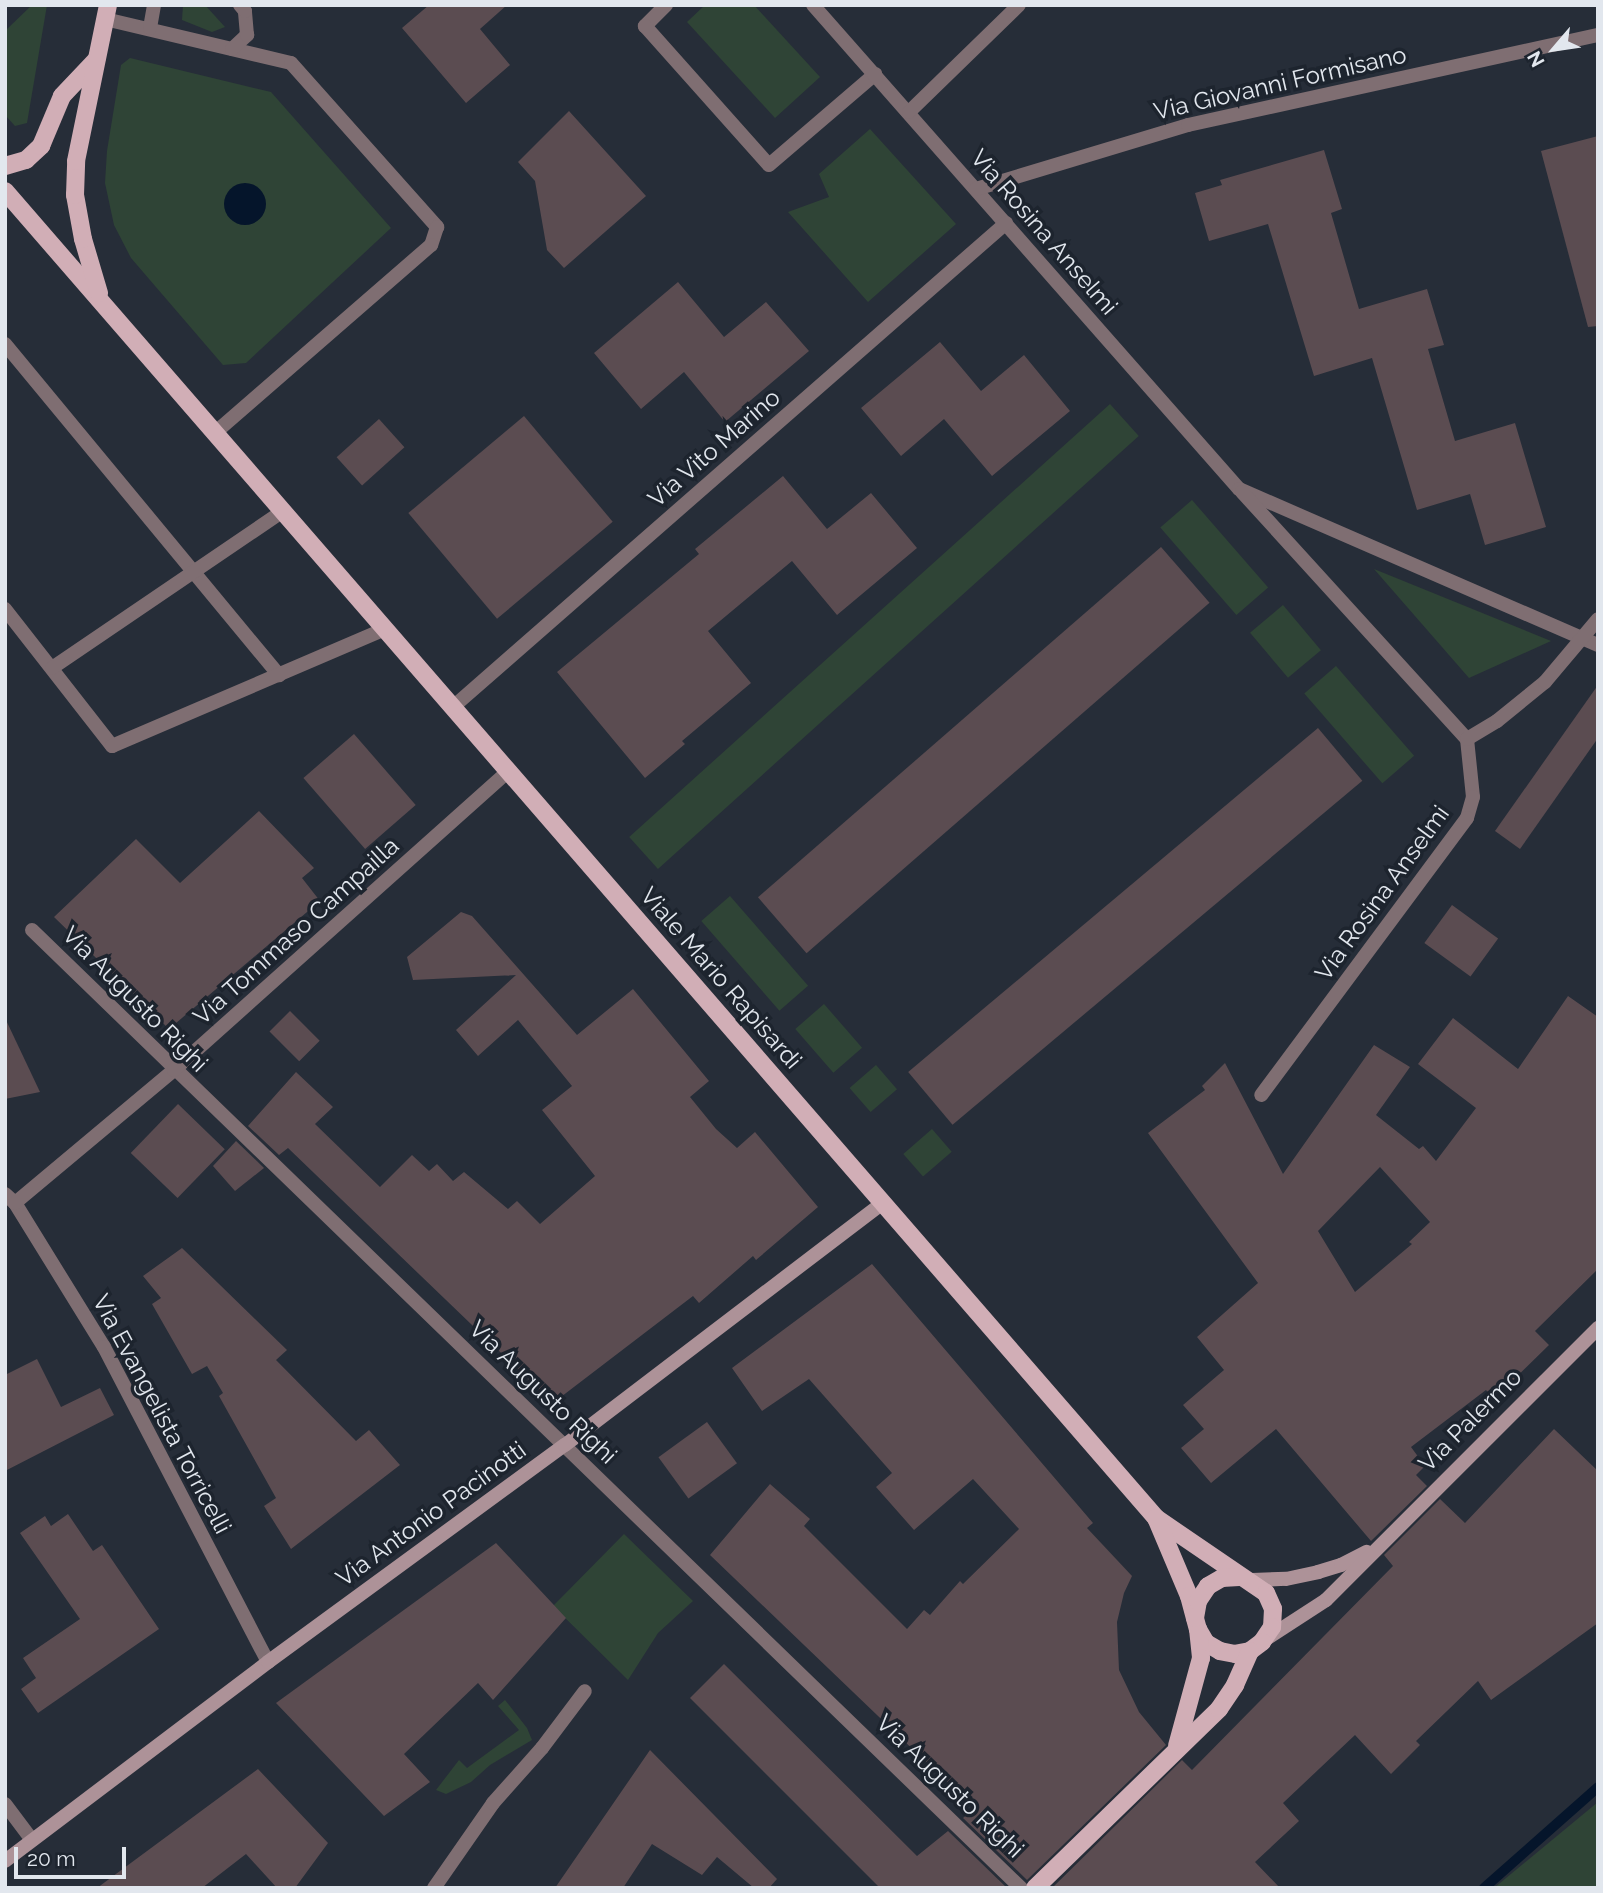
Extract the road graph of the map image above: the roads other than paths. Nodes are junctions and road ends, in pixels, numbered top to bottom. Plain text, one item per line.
1 (154, 5) edge
2 (240, 5) edge
3 (666, 5) edge
4 (813, 5) edge
5 (1019, 5) edge
6 (107, 12) edge
7 (150, 28) junction
8 (1598, 35) edge
9 (232, 49) junction
10 (96, 60) junction
11 (875, 74) junction
12 (909, 112) junction
13 (5, 166) edge
14 (976, 189) junction
15 (5, 191) edge
16 (1006, 223) junction
17 (101, 300) junction
18 (5, 344) edge
19 (215, 433) junction
20 (1239, 489) junction
21 (283, 511) junction
22 (194, 572) junction
23 (5, 609) edge
24 (1598, 619) edge
25 (385, 629) junction
26 (1583, 639) junction
27 (1598, 645) edge
28 (52, 668) junction
29 (278, 675) junction
30 (453, 707) junction
31 (1467, 739) junction
32 (508, 771) junction
33 (32, 930) dead end
34 (174, 1070) junction
35 (1261, 1095) dead end
36 (10, 1198) edge
37 (883, 1203) junction
38 (1598, 1328) edge
39 (565, 1445) junction
40 (1156, 1518) junction
41 (1378, 1546) junction
42 (1246, 1579) junction
43 (1197, 1623) junction
44 (1256, 1646) junction
45 (268, 1662) junction
46 (585, 1691) dead end
47 (1174, 1753) junction
48 (5, 1804) edge
49 (32, 1840) junction
50 (5, 1861) edge
51 (434, 1888) edge
52 (1021, 1888) edge
53 (1035, 1888) edge

1 - 7 street
2 - 9 street
3 - 11 street
4 - 11 street, Via Rosina Anselmi
5 - 12 street
6 - 7 street
6 - 10 main road
7 - 9 street
8 - 14 street, Via Giovanni Formisano
9 - 19 street
10 - 13 main road
10 - 17 main road
11 - 12 street, Via Rosina Anselmi
12 - 14 street, Via Rosina Anselmi
14 - 16 street, Via Rosina Anselmi
15 - 17 main road, Viale Mario Rapisardi
16 - 20 street, Via Rosina Anselmi
16 - 30 street, Via Vito Marino
17 - 19 main road, Viale Mario Rapisardi
18 - 22 street
19 - 21 main road, Viale Mario Rapisardi
20 - 26 street, Via Rosina Anselmi
20 - 31 street, Via Rosina Anselmi
21 - 22 street
21 - 25 main road, Viale Mario Rapisardi
22 - 28 street
22 - 29 street
23 - 28 street
24 - 26 street
25 - 29 street
25 - 30 main road, Viale Mario Rapisardi
26 - 27 street, Via Rosina Anselmi
26 - 31 street
28 - 29 street
30 - 32 main road, Viale Mario Rapisardi
31 - 35 street, Via Rosina Anselmi
32 - 34 street, Via Tommaso Campailla
32 - 37 main road, Viale Mario Rapisardi
33 - 34 street, Via Augusto Righi
34 - 36 street, Via Tommaso Campailla
34 - 39 street, Via Augusto Righi
36 - 45 street, Via Evangelista Torricelli
37 - 39 main road, Via Antonio Pacinotti
37 - 40 main road, Viale Mario Rapisardi
38 - 41 main road, Via Palermo
39 - 45 main road, Via Antonio Pacinotti
39 - 52 street, Via Augusto Righi
40 - 42 main road
40 - 43 main road
41 - 42 main road
41 - 44 main road, Via Palermo
42 - 43 main road
42 - 44 main road
43 - 44 main road
43 - 47 main road
44 - 47 main road
45 - 49 main road, Via Antonio Pacinotti
46 - 51 street
47 - 53 main road
48 - 49 street
49 - 50 main road, Via Antonio Pacinotti

